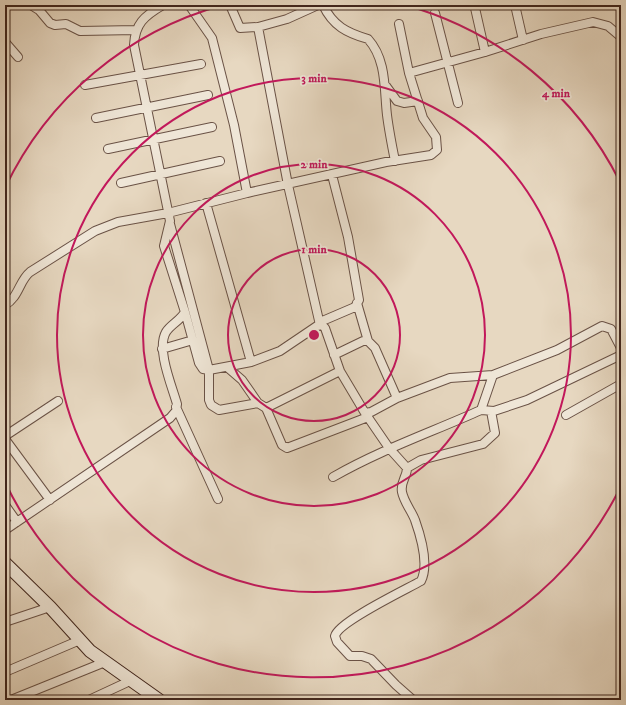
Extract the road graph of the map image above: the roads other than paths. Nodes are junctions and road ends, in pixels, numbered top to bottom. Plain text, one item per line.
1 (32, 5) edge
2 (163, 5) edge
3 (189, 5) edge
4 (230, 5) edge
5 (318, 5) edge
6 (323, 5) edge
7 (472, 5) edge
8 (514, 5) edge
9 (435, 13) dead end
10 (399, 24) dead end
11 (258, 27) junction
12 (136, 30) junction
13 (621, 37) edge
14 (523, 40) junction
15 (5, 42) edge
16 (485, 52) junction
17 (18, 57) dead end
18 (448, 63) junction
19 (201, 64) dead end
20 (409, 73) junction
21 (140, 76) junction
22 (385, 84) junction
23 (85, 85) dead end
24 (208, 96) dead end
25 (418, 101) junction
26 (458, 103) dead end
27 (147, 108) junction
28 (96, 118) dead end
29 (212, 126) dead end
30 (153, 139) junction
31 (108, 149) dead end
32 (220, 161) dead end
33 (395, 161) junction
34 (160, 175) junction
35 (332, 175) junction
36 (121, 183) dead end
37 (288, 185) junction
38 (247, 193) junction
39 (206, 203) junction
40 (168, 213) junction
41 (170, 223) junction
42 (357, 303) junction
43 (5, 305) edge
44 (185, 312) junction
45 (320, 324) junction
46 (193, 340) junction
47 (368, 341) junction
48 (621, 348) edge
49 (162, 349) junction
50 (334, 355) junction
51 (621, 355) edge
52 (251, 362) junction
53 (227, 367) junction
54 (209, 370) junction
55 (340, 371) junction
56 (493, 375) junction
57 (621, 384) edge
58 (397, 398) junction
59 (58, 401) dead end
60 (258, 403) junction
61 (176, 407) junction
62 (266, 408) junction
63 (481, 410) junction
64 (491, 411) junction
65 (366, 415) junction
66 (566, 415) dead end
67 (5, 437) edge
68 (389, 448) junction
69 (407, 468) junction
70 (333, 477) dead end
71 (218, 499) dead end
72 (50, 500) junction
73 (5, 505) edge
74 (17, 522) junction
75 (5, 530) edge
76 (5, 563) edge
77 (50, 607) junction
78 (5, 622) edge
79 (80, 640) junction
80 (105, 662) junction
81 (5, 672) edge
82 (132, 680) junction
83 (11, 700) edge
84 (89, 700) edge
85 (159, 700) edge
86 (413, 700) edge

1 - 12 street
2 - 12 street
3 - 38 street
4 - 11 street
5 - 11 street
6 - 22 street
7 - 16 street
8 - 14 street
9 - 18 street
10 - 20 street
11 - 37 street
12 - 21 street
13 - 14 street
14 - 16 street
15 - 17 street
16 - 18 street
18 - 20 street
18 - 26 street
19 - 21 street
20 - 25 street
21 - 23 street
21 - 27 street
22 - 25 street
22 - 33 street
24 - 27 street
25 - 33 street
27 - 28 street
27 - 30 street
29 - 30 street
30 - 31 street
30 - 34 street
32 - 34 street
33 - 35 street
34 - 36 street
34 - 40 street
35 - 37 street
35 - 42 street
37 - 38 street
37 - 45 street
38 - 39 street
39 - 40 street
39 - 52 street
40 - 41 street
40 - 43 street
41 - 44 street
41 - 54 street
42 - 45 street
42 - 47 street
44 - 46 street
44 - 49 street
45 - 50 street
45 - 52 street
46 - 49 street
46 - 54 street
47 - 50 street
47 - 58 street
48 - 56 street
49 - 61 street
50 - 55 street
51 - 64 street
52 - 53 street
53 - 54 street
53 - 60 street
54 - 60 street
55 - 62 street
55 - 65 street
56 - 58 street
56 - 63 street
57 - 66 street
58 - 65 street
59 - 67 street
60 - 62 street
61 - 71 street
61 - 72 street
62 - 65 street
63 - 64 street
63 - 68 street
64 - 69 street
65 - 68 street
67 - 72 street
68 - 69 street
68 - 70 street
69 - 86 street
72 - 74 street
73 - 74 street
74 - 75 street
76 - 77 main road
77 - 78 street
77 - 79 main road
79 - 80 main road
79 - 81 street
80 - 82 main road
80 - 83 street
82 - 84 street
82 - 85 main road

